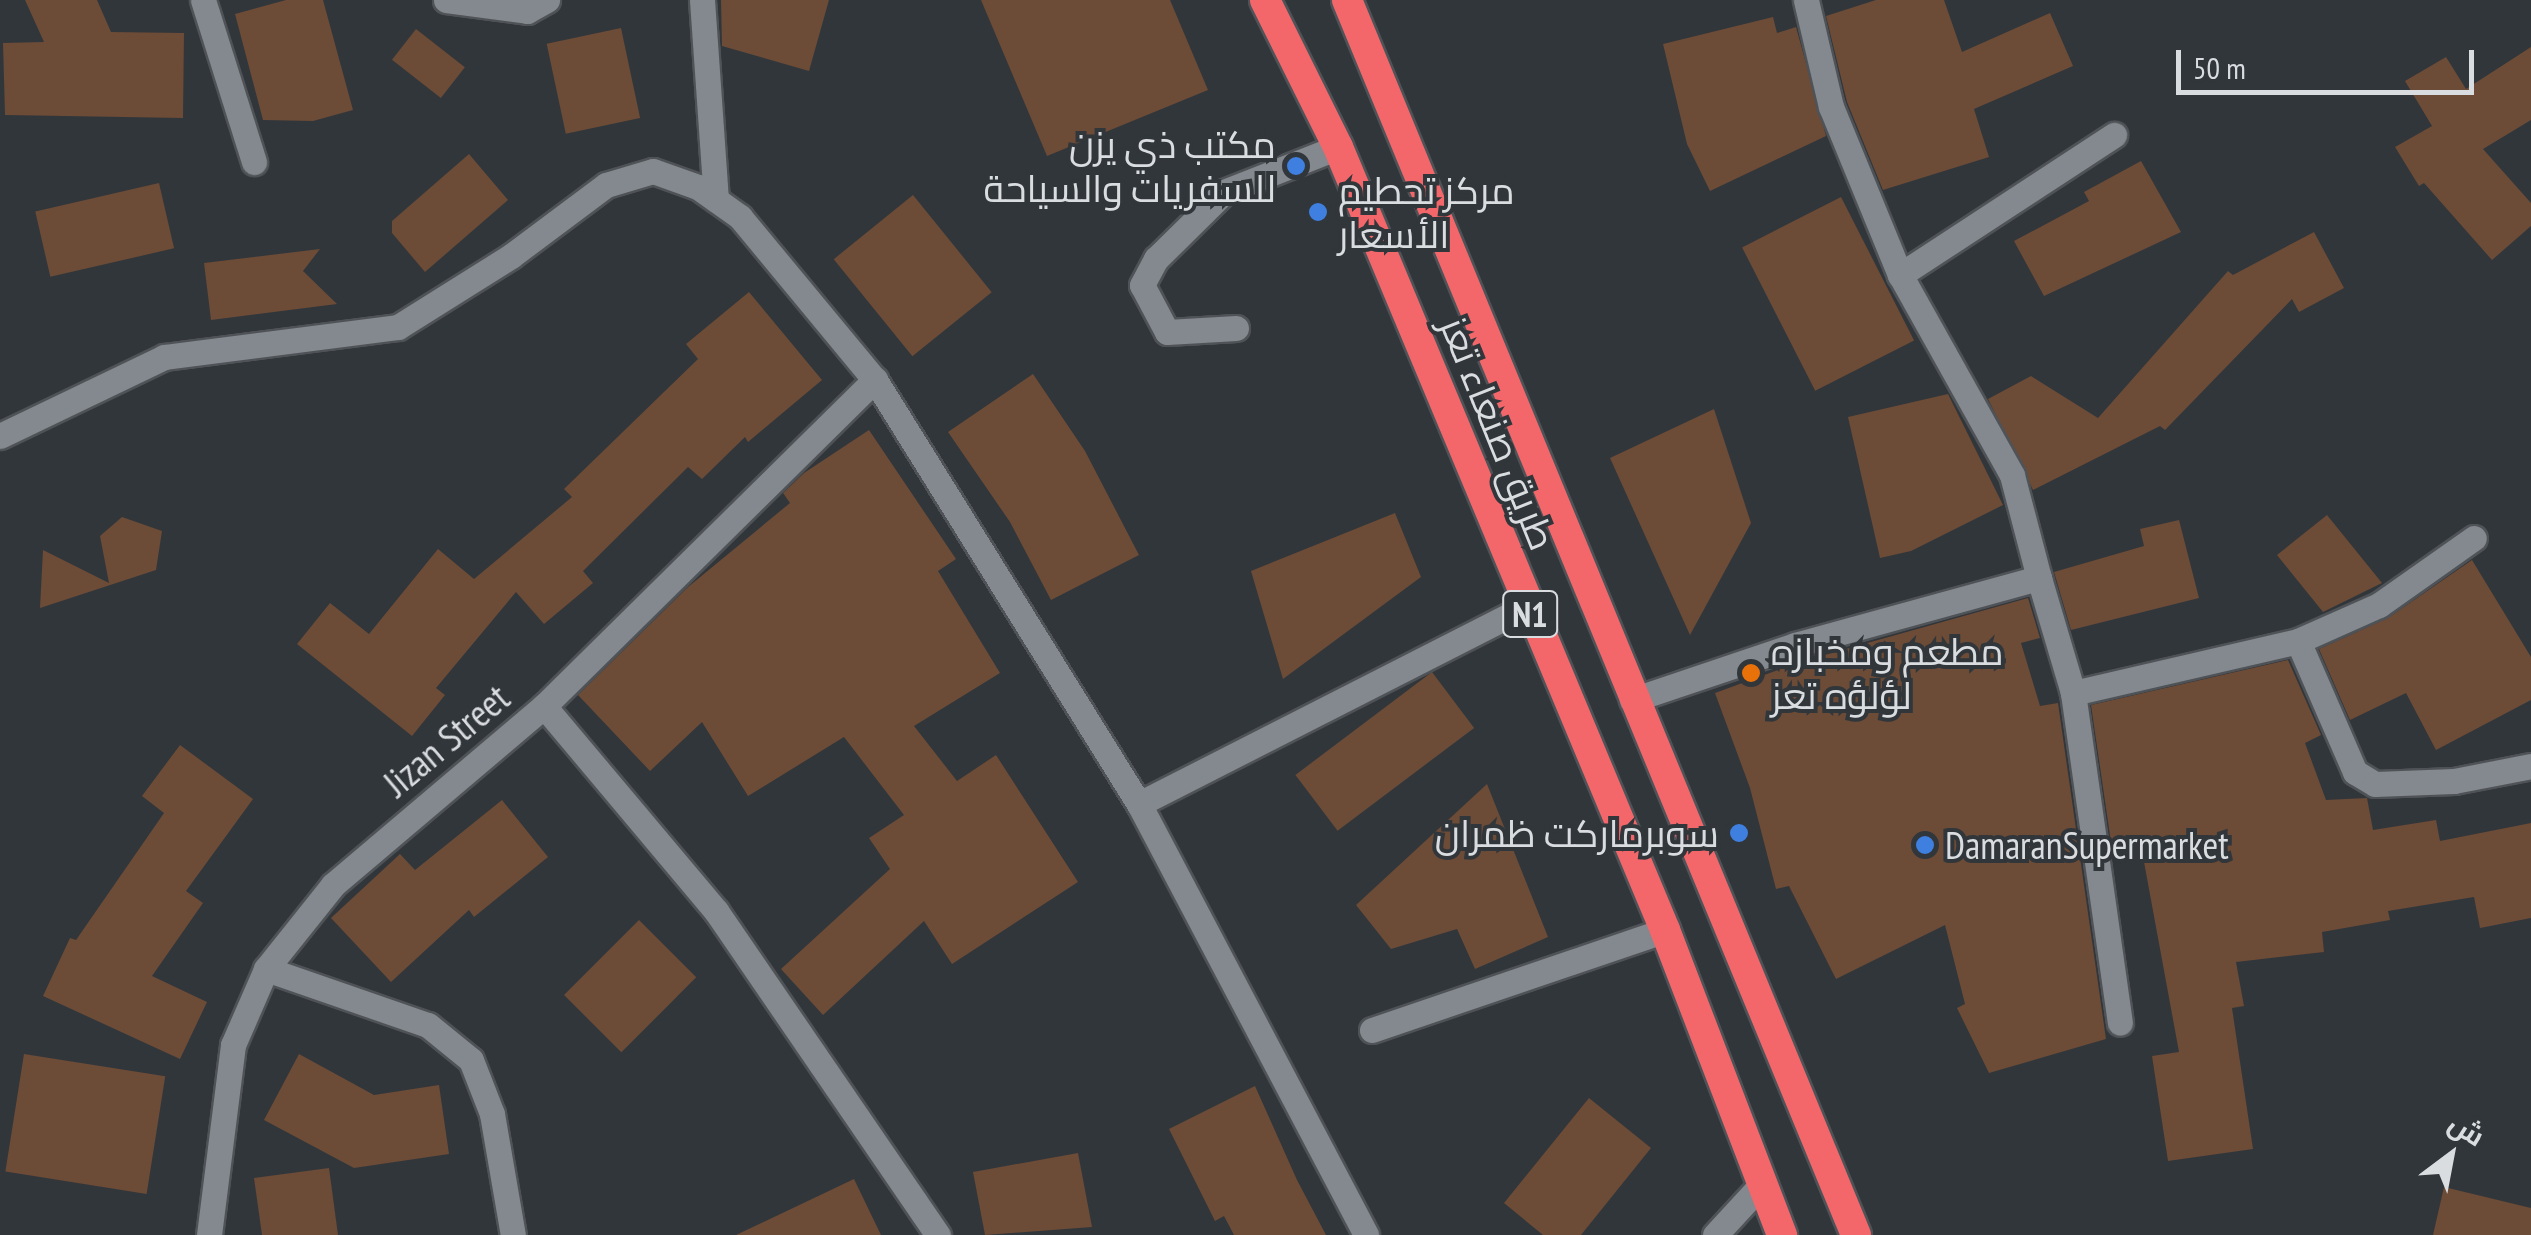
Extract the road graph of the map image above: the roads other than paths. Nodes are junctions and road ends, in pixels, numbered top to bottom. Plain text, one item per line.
1 (203, 0) edge
2 (446, 0) edge
3 (546, 0) edge
4 (702, 0) edge
5 (1265, 0) edge
6 (1347, 0) edge
7 (1806, 0) edge
8 (2114, 135) dead end
9 (1338, 146) junction
10 (254, 162) dead end
11 (716, 200) junction
12 (1900, 275) junction
13 (1236, 328) dead end
14 (875, 380) junction
15 (0, 436) edge
16 (2474, 538) dead end
17 (2039, 578) junction
18 (1527, 606) junction
19 (2298, 641) junction
20 (2073, 692) junction
21 (1632, 700) junction
22 (544, 706) junction
23 (2531, 766) edge
24 (1139, 804) junction
25 (1665, 930) junction
26 (266, 969) junction
27 (2120, 1022) dead end
28 (1372, 1030) dead end
29 (1760, 1186) junction
30 (209, 1235) edge
31 (512, 1235) edge
32 (938, 1235) edge
33 (1366, 1235) edge
34 (1715, 1235) edge
35 (1782, 1235) edge
36 (1856, 1235) edge

1 - 10 street
2 - 3 street
4 - 11 street
5 - 9 highway, طريق صنعاء تعز / N1
6 - 21 highway, طريق صنعاء تعز / N1
7 - 12 street
8 - 12 street
9 - 13 street
9 - 18 highway, طريق صنعاء تعز / N1
11 - 14 street
11 - 15 street
12 - 17 street
14 - 22 street, Jizan Street
14 - 24 street
16 - 19 street
17 - 20 street
17 - 21 street
18 - 24 street
18 - 25 highway, طريق صنعاء تعز / N1
19 - 20 street
19 - 23 street
20 - 27 street
21 - 36 highway, طريق صنعاء تعز / N1
22 - 26 street, Jizan Street
22 - 32 street
24 - 33 street
25 - 28 street
25 - 29 highway, طريق صنعاء تعز / N1
26 - 30 street, Jizan Street
26 - 31 street
29 - 34 street
29 - 35 highway, طريق صنعاء تعز / N1

